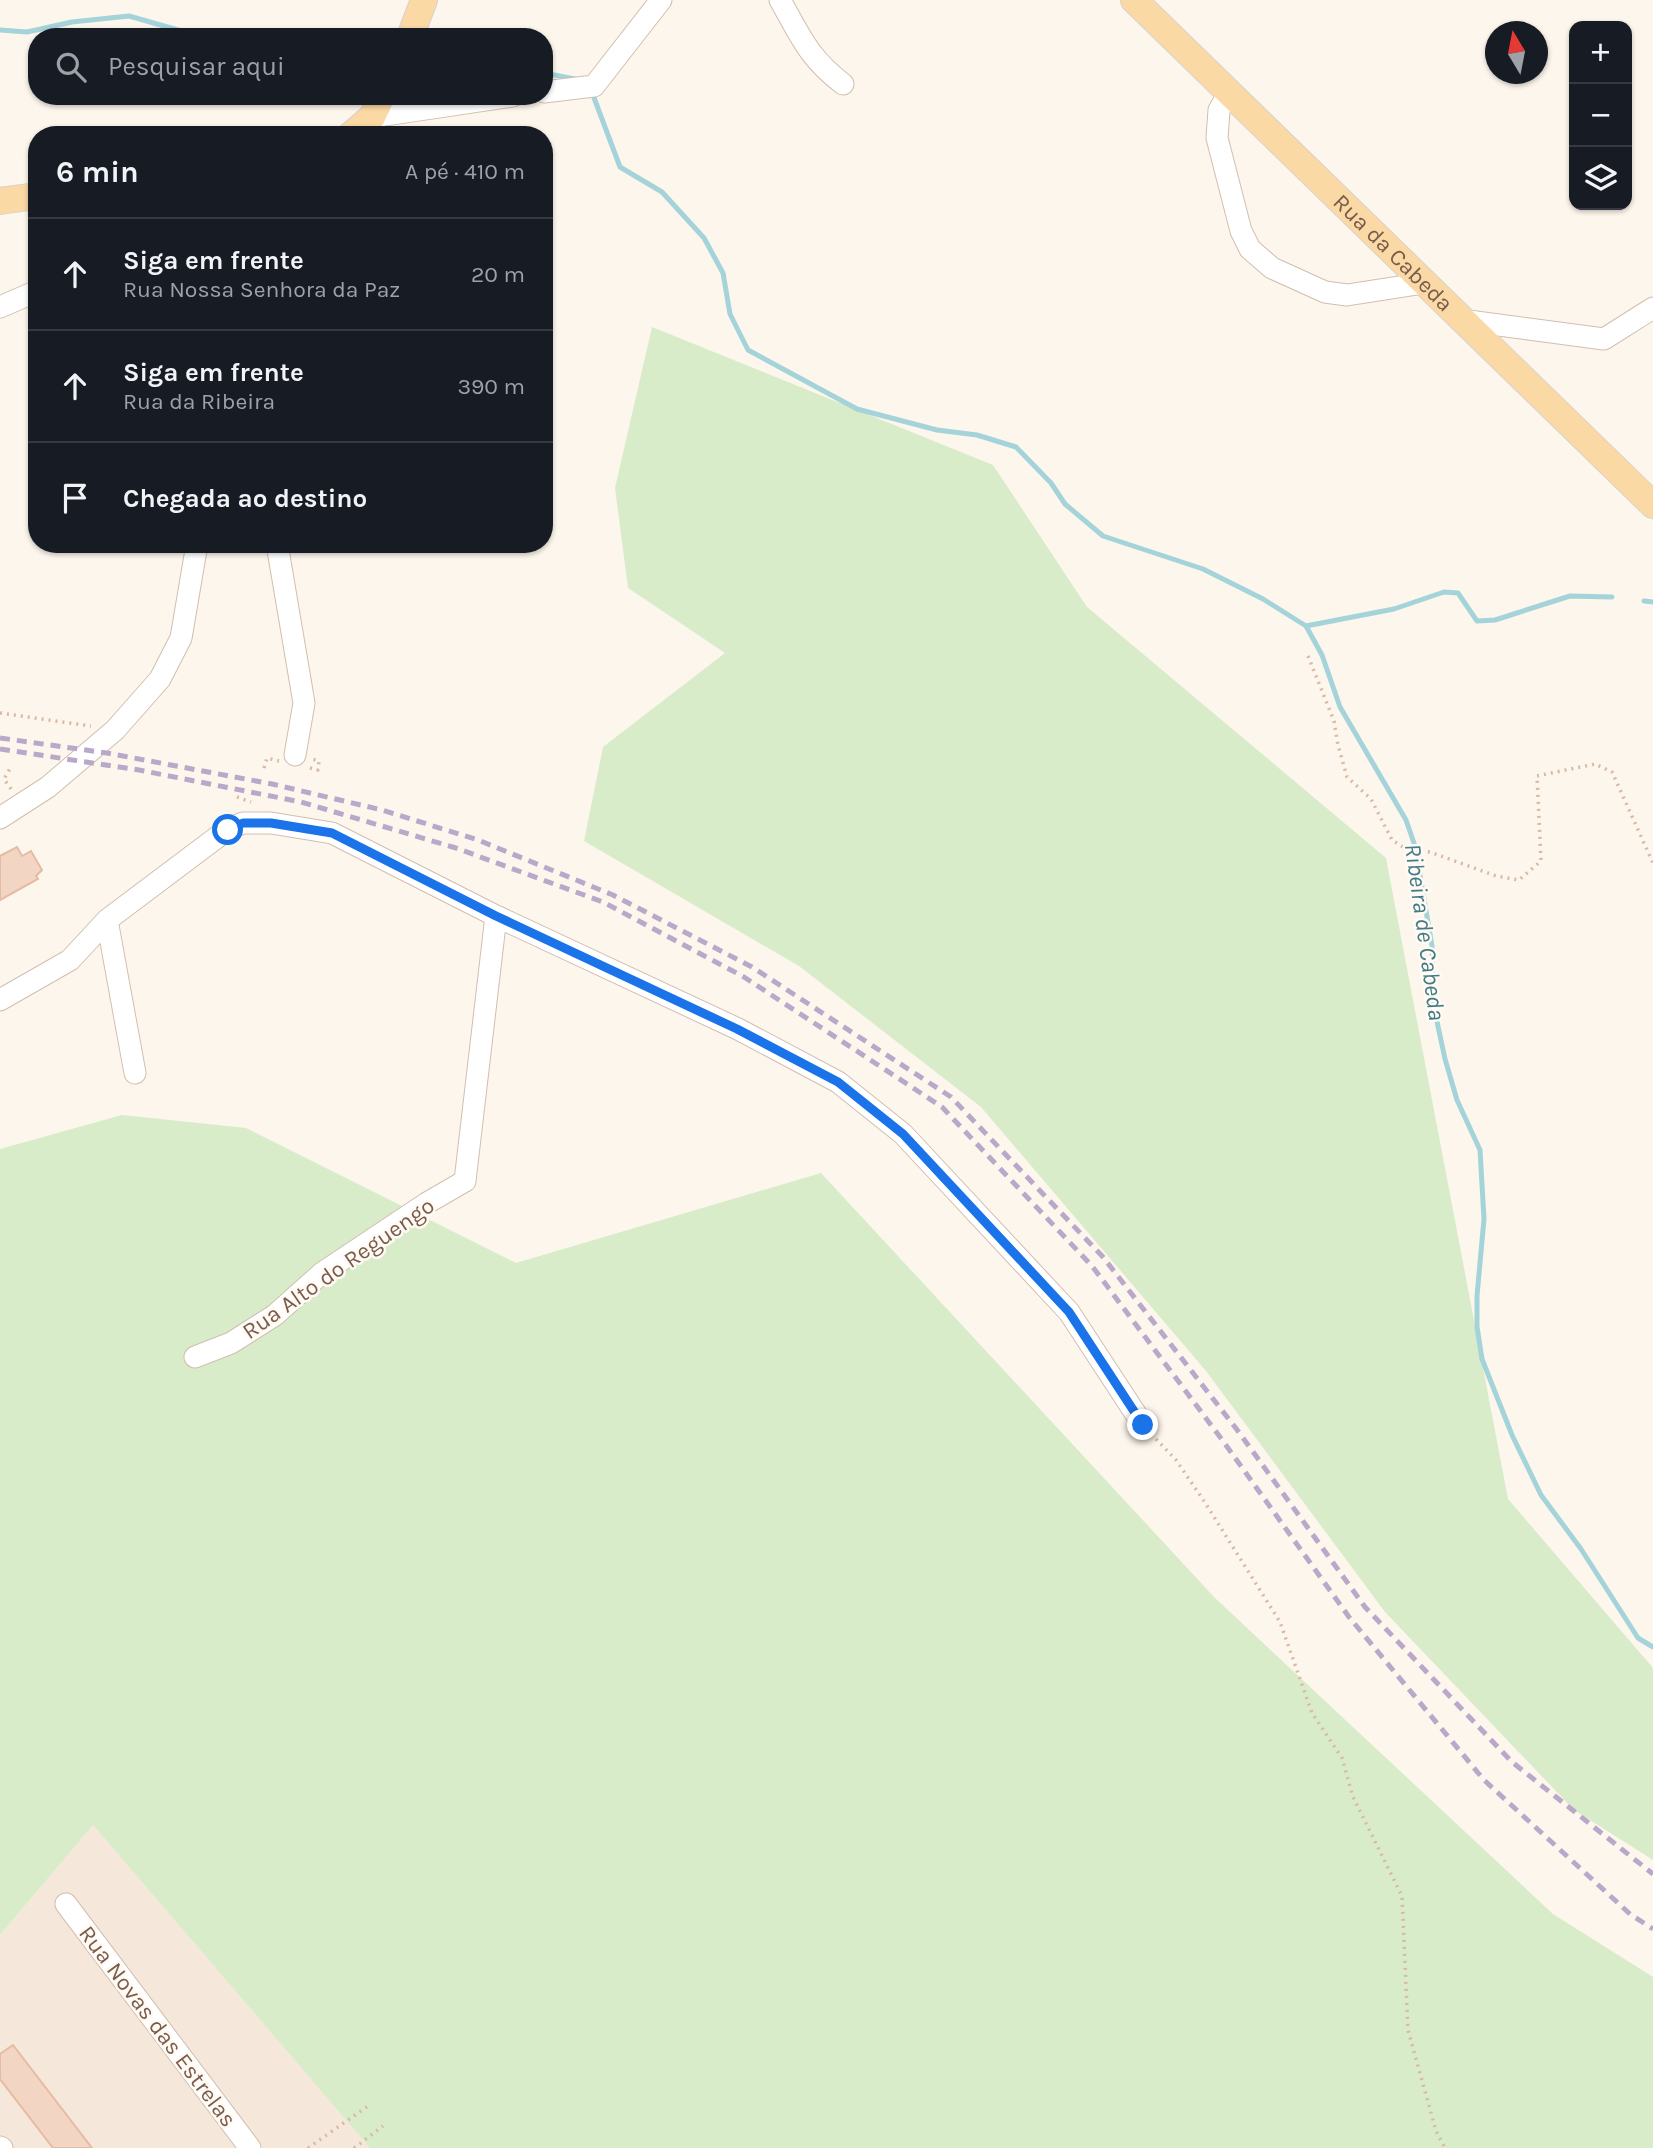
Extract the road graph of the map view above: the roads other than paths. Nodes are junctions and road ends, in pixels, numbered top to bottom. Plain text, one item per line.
1 (424, 0) edge
2 (661, 0) edge
3 (780, 0) edge
4 (1134, 0) edge
5 (413, 28) edge
6 (843, 84) dead end
7 (553, 91) edge
8 (1229, 93) junction
9 (402, 105) edge
10 (377, 107) edge
11 (359, 126) edge
12 (28, 197) edge
13 (0, 201) edge
14 (1424, 283) junction
15 (28, 295) edge
16 (0, 307) edge
17 (1653, 307) edge
18 (1461, 320) junction
19 (1653, 505) edge
20 (195, 553) edge
21 (279, 553) edge
22 (295, 755) dead end
23 (0, 818) edge
24 (496, 916) junction
25 (107, 920) junction
26 (0, 1000) edge
27 (135, 1073) dead end
28 (195, 1357) dead end
29 (1143, 1425) road end
30 (65, 1904) dead end
31 (250, 2148) edge

1 - 5 main road
2 - 7 street
3 - 6 street
4 - 8 main road, Rua da Cabeda
8 - 14 main road, Rua da Cabeda
8 - 14 street
9 - 10 street
10 - 11 main road
12 - 13 main road
14 - 18 main road, Rua da Cabeda
15 - 16 street
17 - 18 street
18 - 19 main road, Rua da Cabeda
20 - 23 street
21 - 22 street
24 - 25 street
24 - 28 street, Rua Alto do Reguengo
24 - 29 street
25 - 26 street
25 - 27 street
30 - 31 street, Rua Novas das Estrelas

